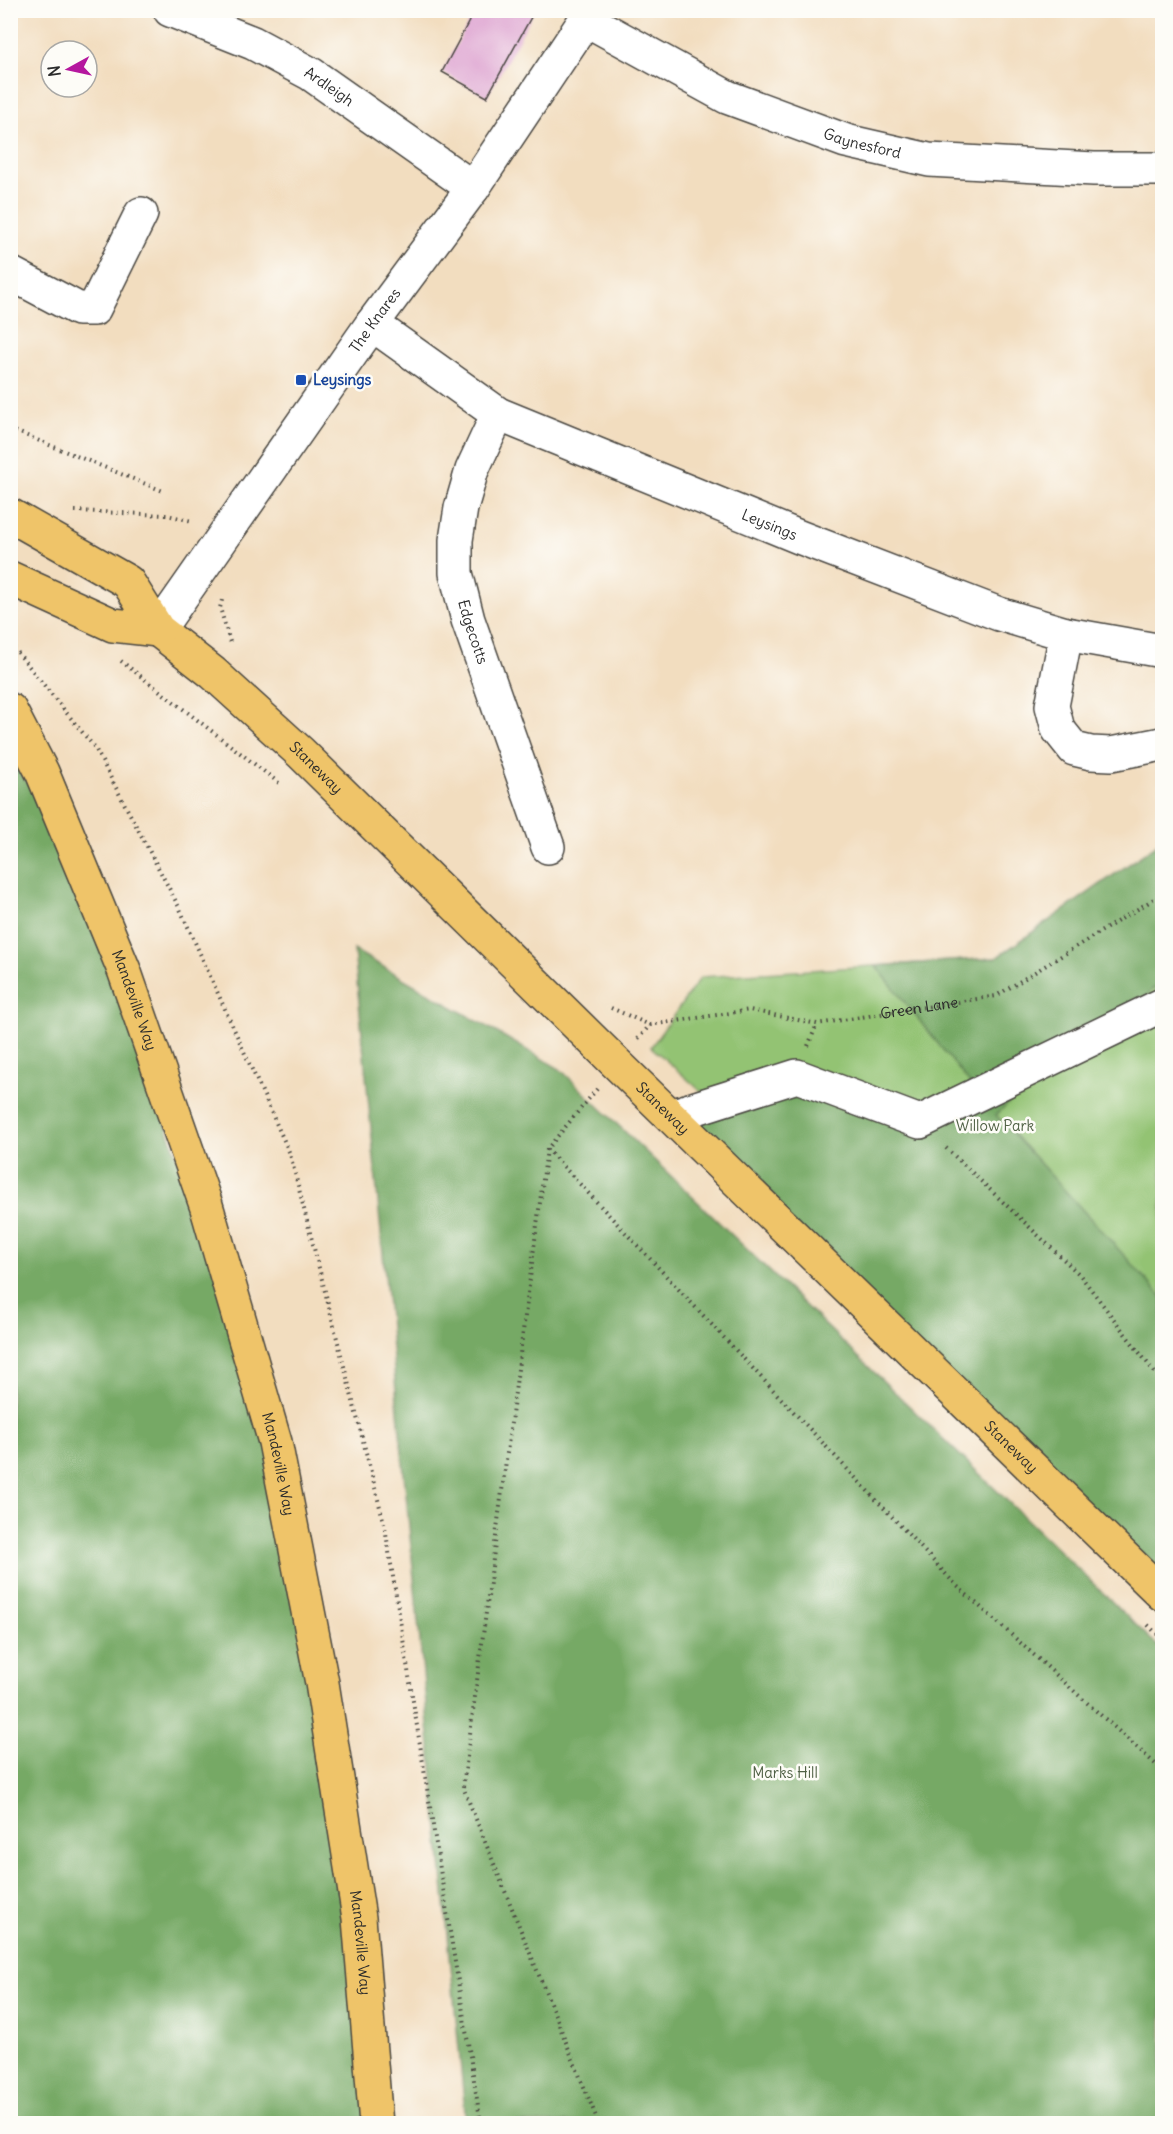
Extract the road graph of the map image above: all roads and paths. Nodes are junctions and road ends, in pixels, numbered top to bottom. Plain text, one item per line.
1 (170, 10) edge
2 (590, 15) edge
3 (1162, 169) edge
4 (473, 188) junction
5 (141, 214) dead end
6 (10, 273) edge
7 (372, 324) junction
8 (498, 414) junction
9 (10, 429) edge
10 (163, 490) dead end
11 (67, 508) dead end
12 (10, 514) edge
13 (224, 538) junction
14 (10, 578) edge
15 (226, 591) dead end
16 (158, 630) junction
17 (1066, 634) junction
18 (10, 643) edge
19 (237, 649) dead end
20 (1162, 651) edge
21 (120, 661) dead end
22 (10, 710) edge
23 (1162, 744) edge
24 (10, 745) edge
25 (283, 786) dead end
26 (66, 832) junction
27 (548, 846) dead end
28 (1162, 894) edge
29 (602, 1005) dead end
30 (1162, 1005) edge
31 (617, 1064) junction
32 (671, 1116) junction
33 (920, 1122) junction
34 (547, 1149) junction
35 (1162, 1382) edge
36 (1162, 1594) edge
37 (1162, 1770) edge
38 (376, 2124) edge
39 (481, 2124) edge
40 (599, 2124) edge

1 - 4 street, Ardleigh
2 - 3 street, Gaynesford
2 - 4 street, The Knares
4 - 7 street, The Knares
5 - 6 street
7 - 8 street, Leysings
7 - 13 street, The Knares
8 - 17 street, Leysings
8 - 27 street, Edgecotts
9 - 10 path
11 - 13 path
12 - 16 main road, Staneway
13 - 16 street, The Knares
14 - 16 main road
15 - 19 path
16 - 31 main road, Staneway
17 - 20 street, Leysings
17 - 23 street
18 - 39 path
21 - 25 path
22 - 26 main road, Mandeville Way
24 - 26 main road, Mandeville Way
26 - 38 main road, Mandeville Way
28 - 29 path, Green Lane
30 - 33 street
31 - 32 main road, Staneway
31 - 34 path
32 - 33 street
32 - 36 main road, Staneway
33 - 35 path
34 - 37 path
34 - 40 path

